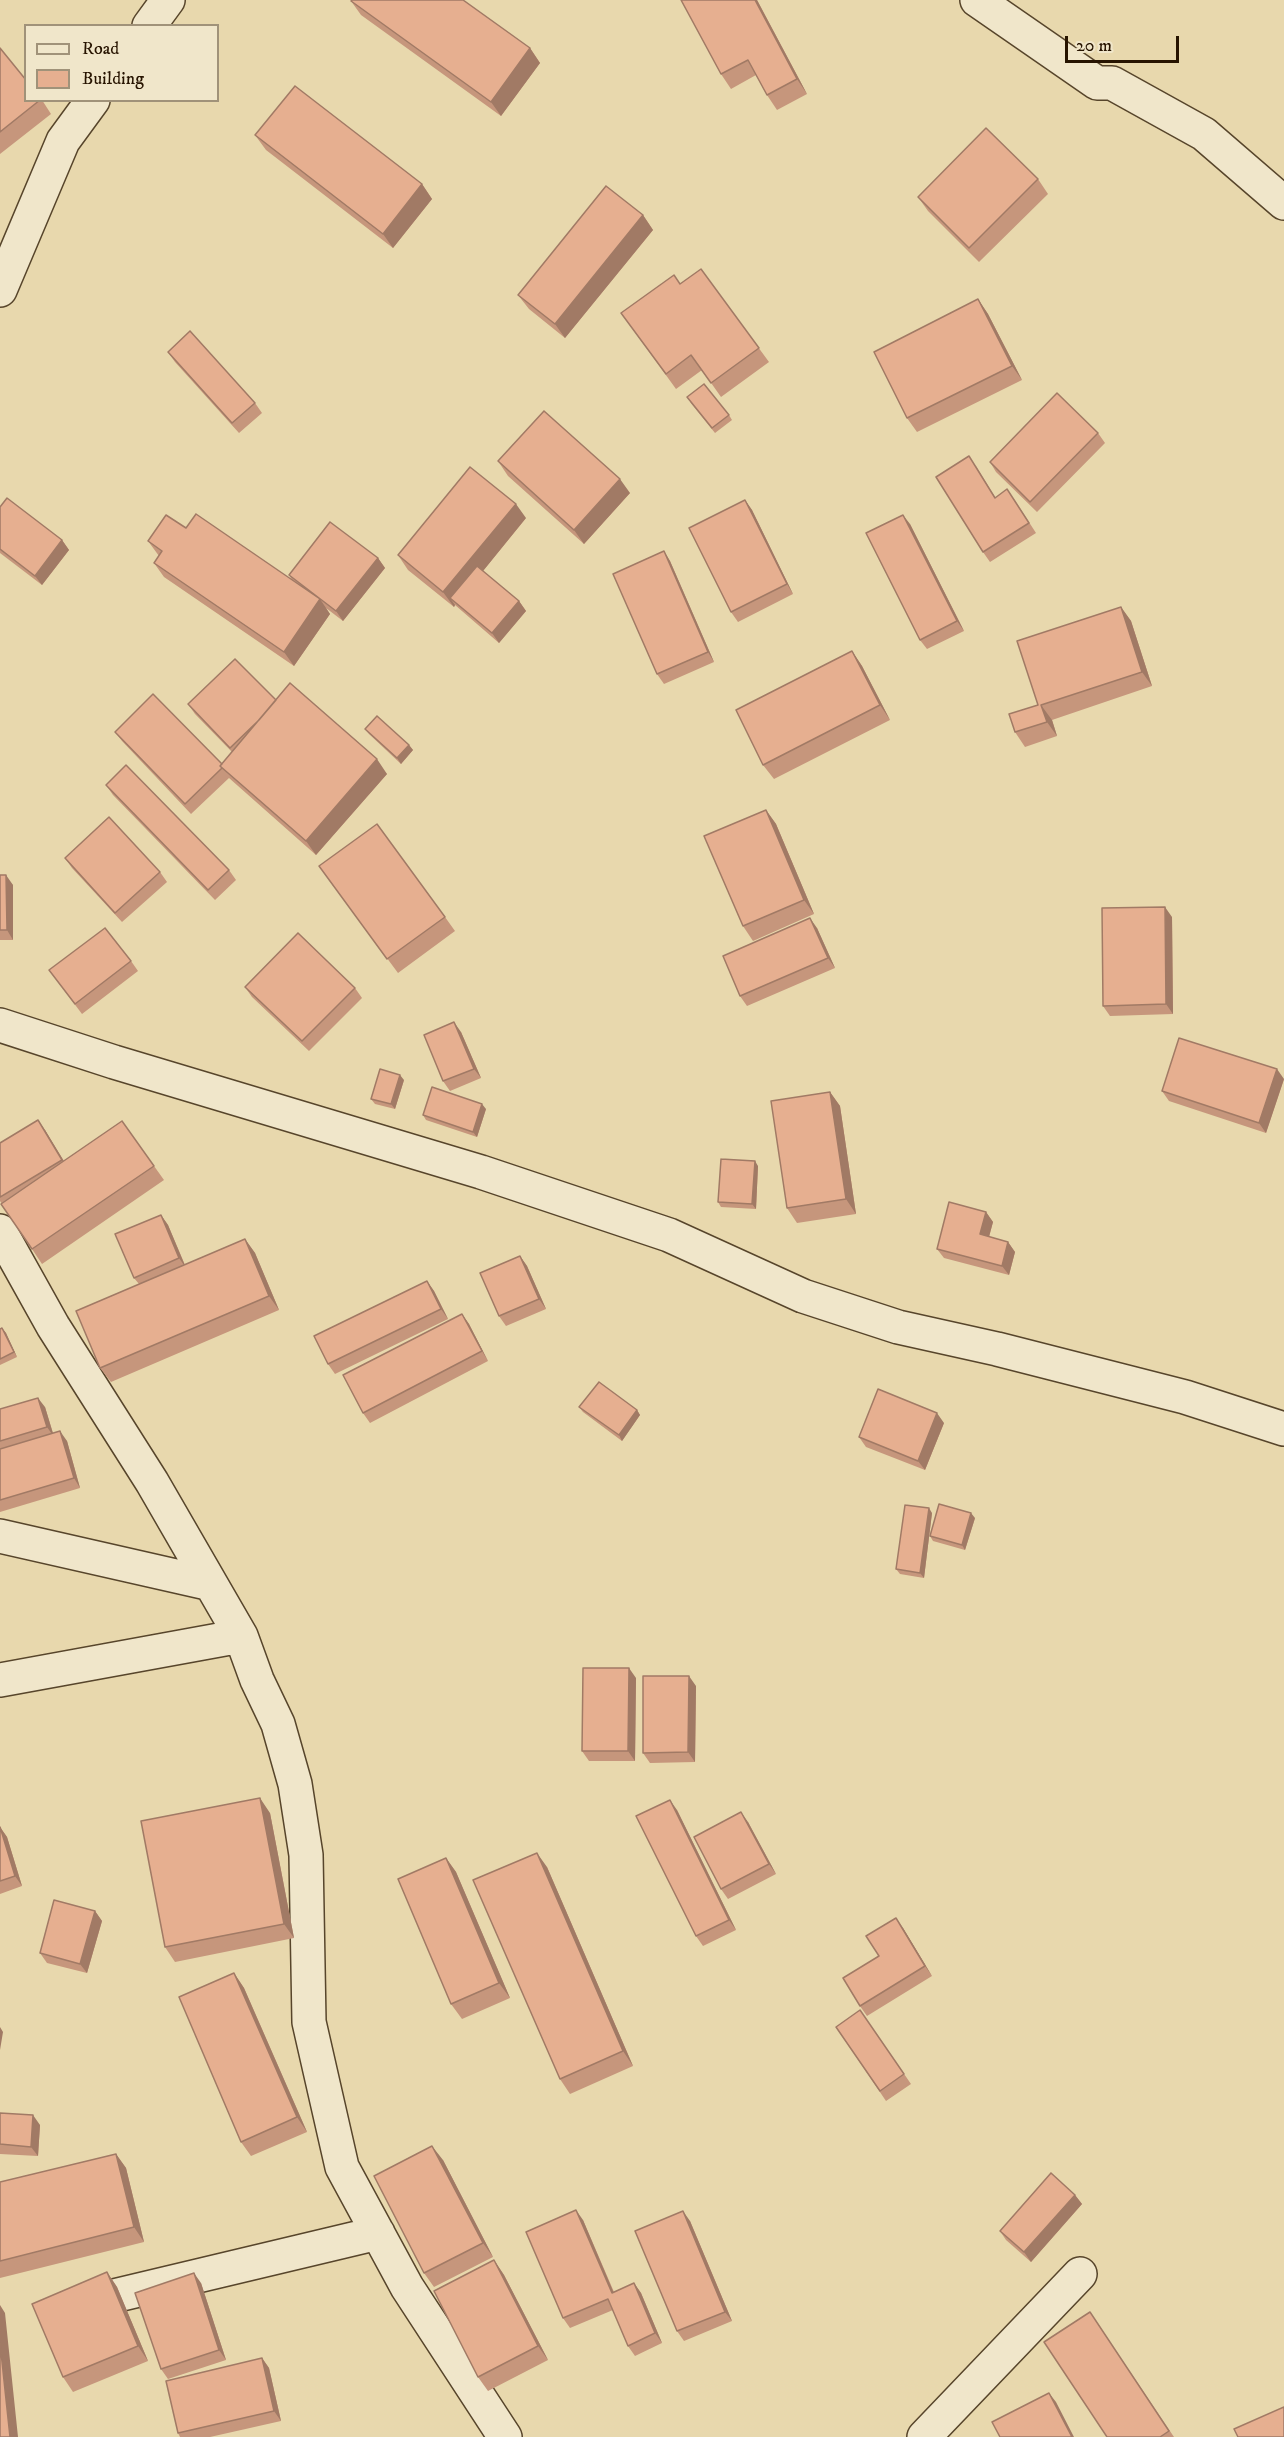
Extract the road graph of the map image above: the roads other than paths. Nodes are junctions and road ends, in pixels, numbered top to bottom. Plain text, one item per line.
1 (168, 0) edge
2 (977, 0) edge
3 (150, 24) edge
4 (92, 102) edge
5 (1284, 203) edge
6 (0, 290) edge
7 (0, 1024) edge
8 (0, 1231) edge
9 (1284, 1429) edge
10 (0, 1536) edge
11 (211, 1584) junction
12 (241, 1636) junction
13 (0, 1680) edge
14 (378, 2233) junction
15 (1080, 2274) dead end
16 (52, 2311) edge
17 (505, 2437) edge
18 (924, 2437) edge

1 - 3 street
2 - 5 street
4 - 6 street
7 - 9 street
8 - 11 street
10 - 11 street
11 - 12 street
12 - 13 street
12 - 14 street
14 - 16 street
14 - 17 street
15 - 18 street

